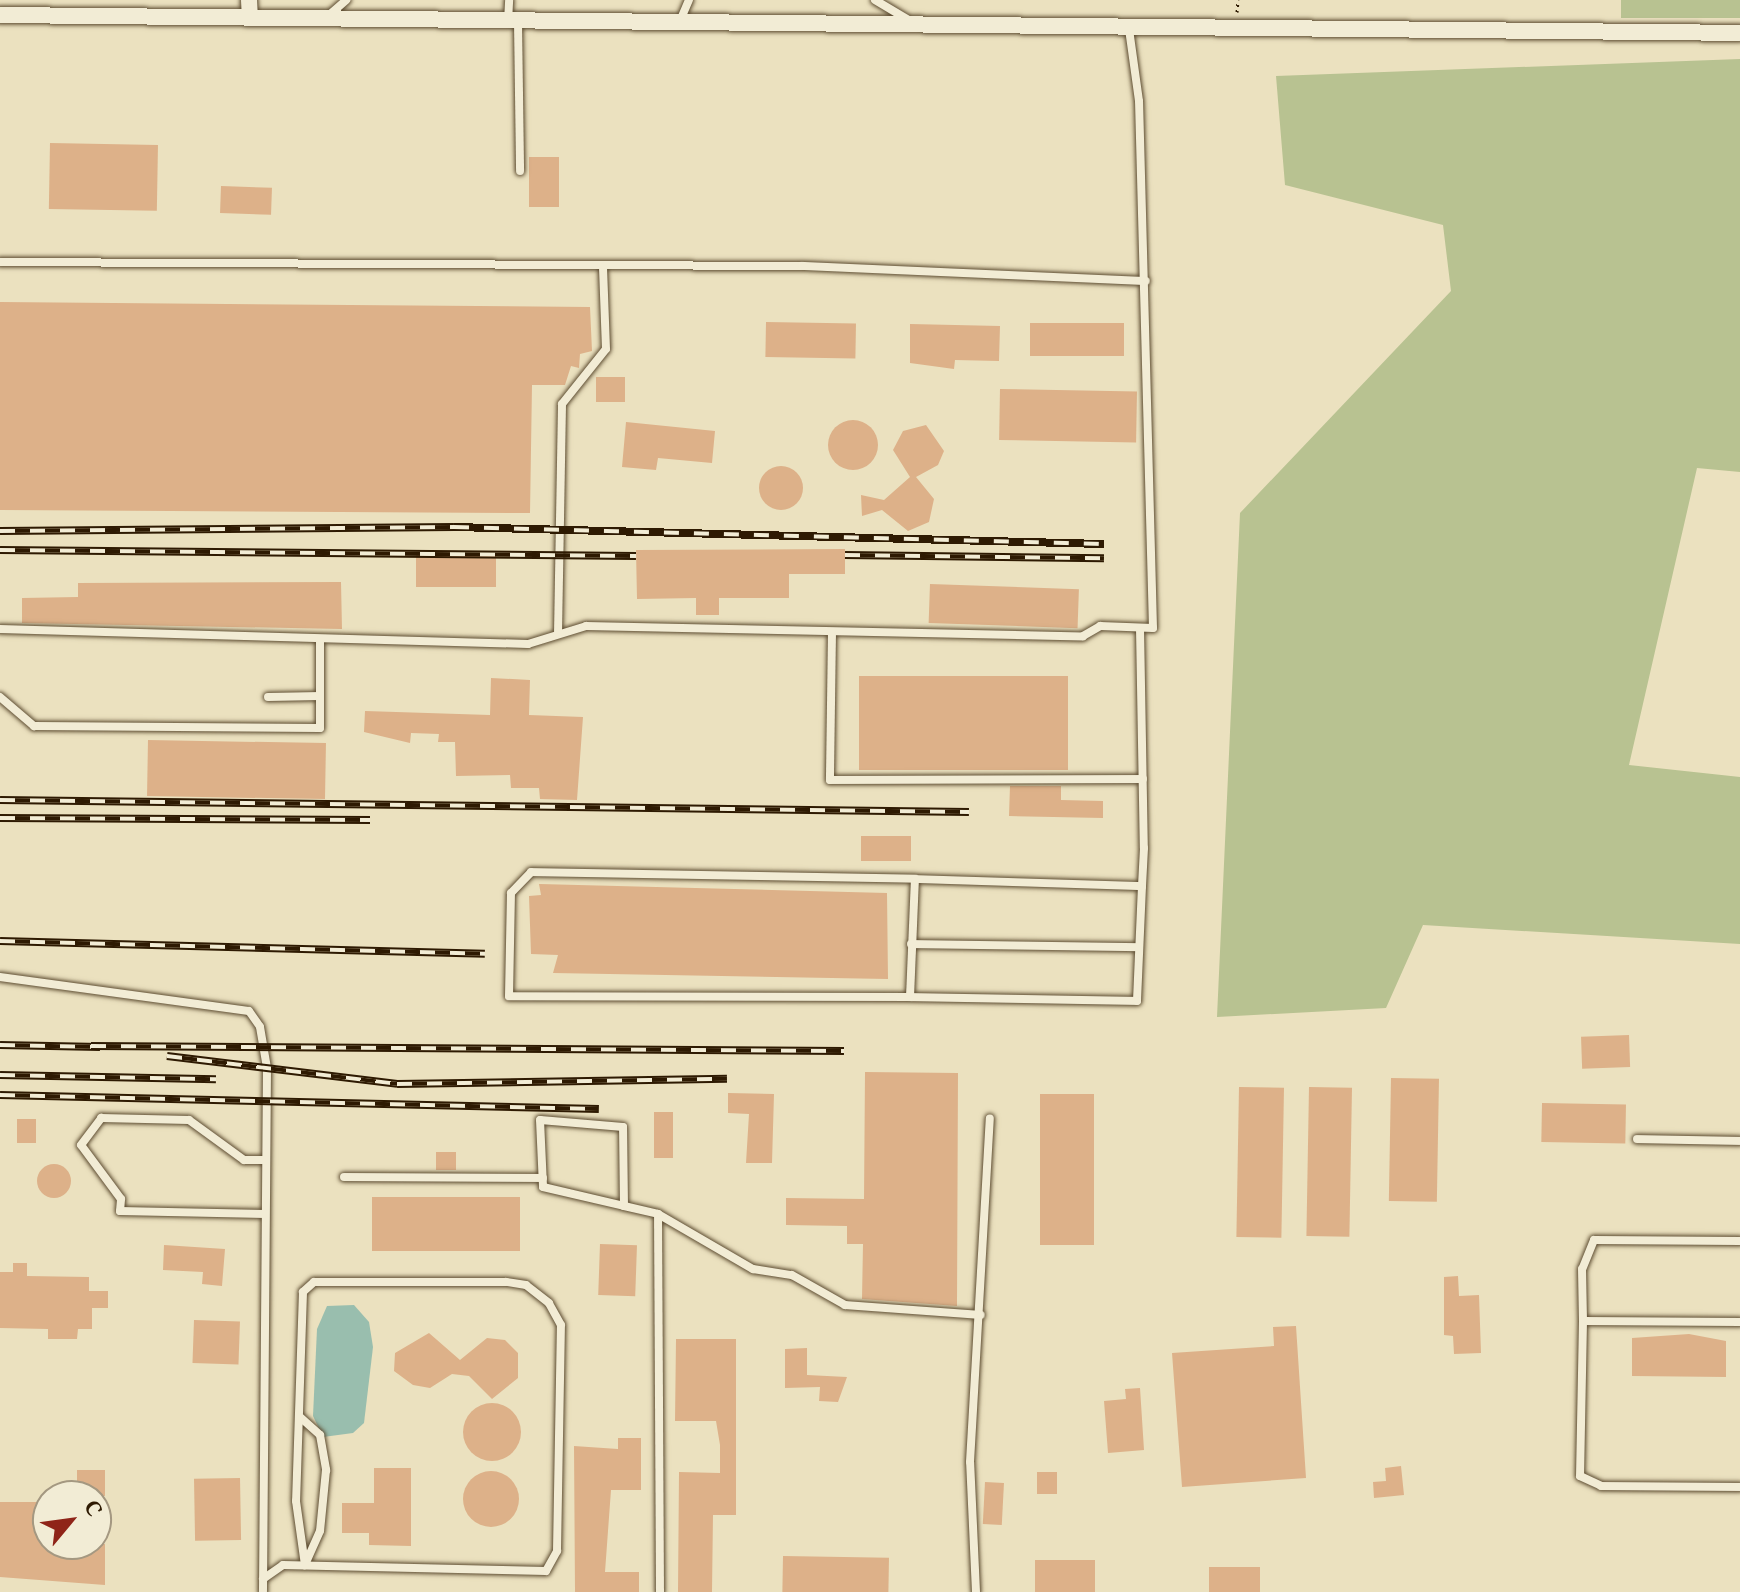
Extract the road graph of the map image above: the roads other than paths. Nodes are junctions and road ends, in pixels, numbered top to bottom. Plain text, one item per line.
1 (249, 0) edge
2 (346, 0) edge
3 (509, 0) edge
4 (689, 0) edge
5 (875, 0) edge
6 (0, 15) edge
7 (250, 18) junction
8 (325, 19) junction
9 (680, 21) junction
10 (513, 22) junction
11 (919, 26) junction
12 (1129, 29) junction
13 (1740, 33) edge
14 (520, 171) dead end
15 (0, 262) edge
16 (603, 266) junction
17 (1146, 281) junction
18 (1140, 628) junction
19 (0, 629) edge
20 (832, 632) junction
21 (558, 634) junction
22 (320, 640) junction
23 (320, 696) junction
24 (0, 697) edge
25 (268, 697) dead end
26 (1143, 779) junction
27 (915, 879) junction
28 (1142, 886) junction
29 (911, 944) junction
30 (1139, 947) junction
31 (0, 977) edge
32 (910, 997) junction
33 (990, 1119) dead end
34 (1637, 1139) dead end
35 (1740, 1141) edge
36 (266, 1160) junction
37 (344, 1177) dead end
38 (543, 1178) junction
39 (624, 1206) junction
40 (265, 1214) junction
41 (658, 1214) junction
42 (1740, 1241) edge
43 (981, 1315) junction
44 (1583, 1321) junction
45 (1740, 1322) edge
46 (300, 1417) junction
47 (1740, 1487) edge
48 (305, 1565) junction
49 (263, 1579) junction
50 (263, 1592) edge
51 (660, 1592) edge
52 (976, 1592) edge

1 - 7 street
2 - 8 lane
3 - 10 lane
4 - 9 lane
5 - 11 lane
6 - 7 street
7 - 8 street
8 - 10 street
9 - 10 street
9 - 11 street
10 - 14 lane
11 - 12 street
12 - 13 street
12 - 17 lane
15 - 16 lane
16 - 17 lane
16 - 21 lane
17 - 18 lane
18 - 20 lane
18 - 26 lane
19 - 22 lane
20 - 21 lane
20 - 26 lane
21 - 22 lane
22 - 23 lane
23 - 24 lane
23 - 25 lane
26 - 28 lane
27 - 28 lane
27 - 29 lane
27 - 32 lane
28 - 30 lane
29 - 30 lane
29 - 32 lane
30 - 32 lane
31 - 36 lane
33 - 43 lane
34 - 35 lane
36 - 40 lane
36 - 40 lane
37 - 38 lane
38 - 39 lane
38 - 39 lane
39 - 41 lane
40 - 49 lane
41 - 43 lane
41 - 51 lane
42 - 44 lane
43 - 52 lane
44 - 45 lane
44 - 47 lane
46 - 48 lane
46 - 48 lane
46 - 48 lane
48 - 49 lane
49 - 50 lane

